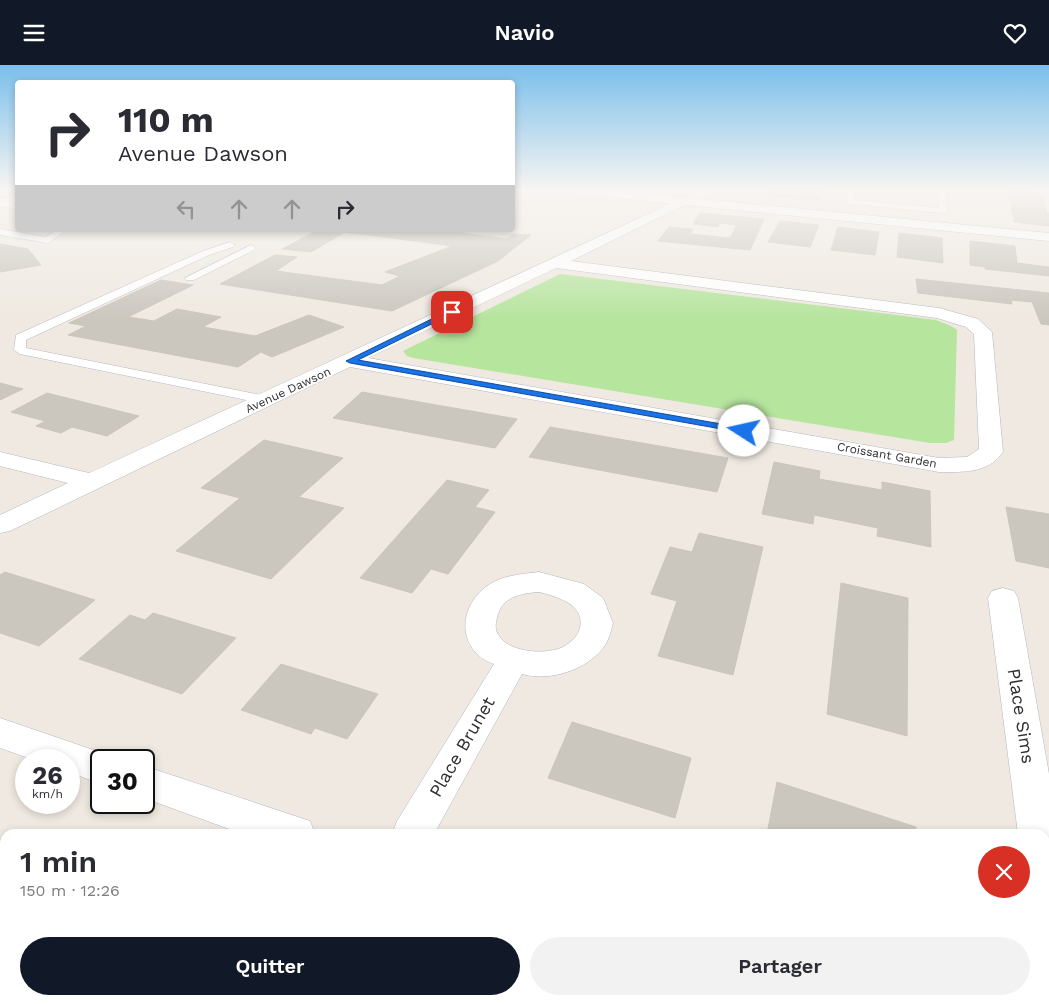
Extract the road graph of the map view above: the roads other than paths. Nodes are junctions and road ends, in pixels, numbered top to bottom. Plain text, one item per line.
1 (2, 233) edge
2 (59, 233) edge
3 (619, 233) edge
4 (1008, 233) edge
5 (1049, 237) edge
6 (230, 245) dead end
7 (251, 248) dead end
8 (554, 263) junction
9 (190, 278) dead end
10 (350, 361) junction
11 (266, 401) junction
12 (0, 459) edge
13 (93, 482) junction
14 (0, 525) edge
15 (1003, 598) dead end
16 (513, 660) dead end
17 (0, 733) edge
18 (90, 764) edge
19 (155, 787) edge
20 (281, 829) edge
21 (415, 829) edge
22 (1038, 829) edge

1 - 2 lane
3 - 8 street, Avenue Dawson
4 - 5 street
6 - 11 lane
7 - 9 lane
8 - 10 street, Avenue Dawson
8 - 10 street, Croissant Garden
10 - 11 street, Avenue Dawson
11 - 13 street, Avenue Dawson
12 - 13 street
13 - 14 street, Avenue Dawson
15 - 22 street, Place Sims
16 - 21 street, Place Brunet
17 - 18 street
19 - 20 street

